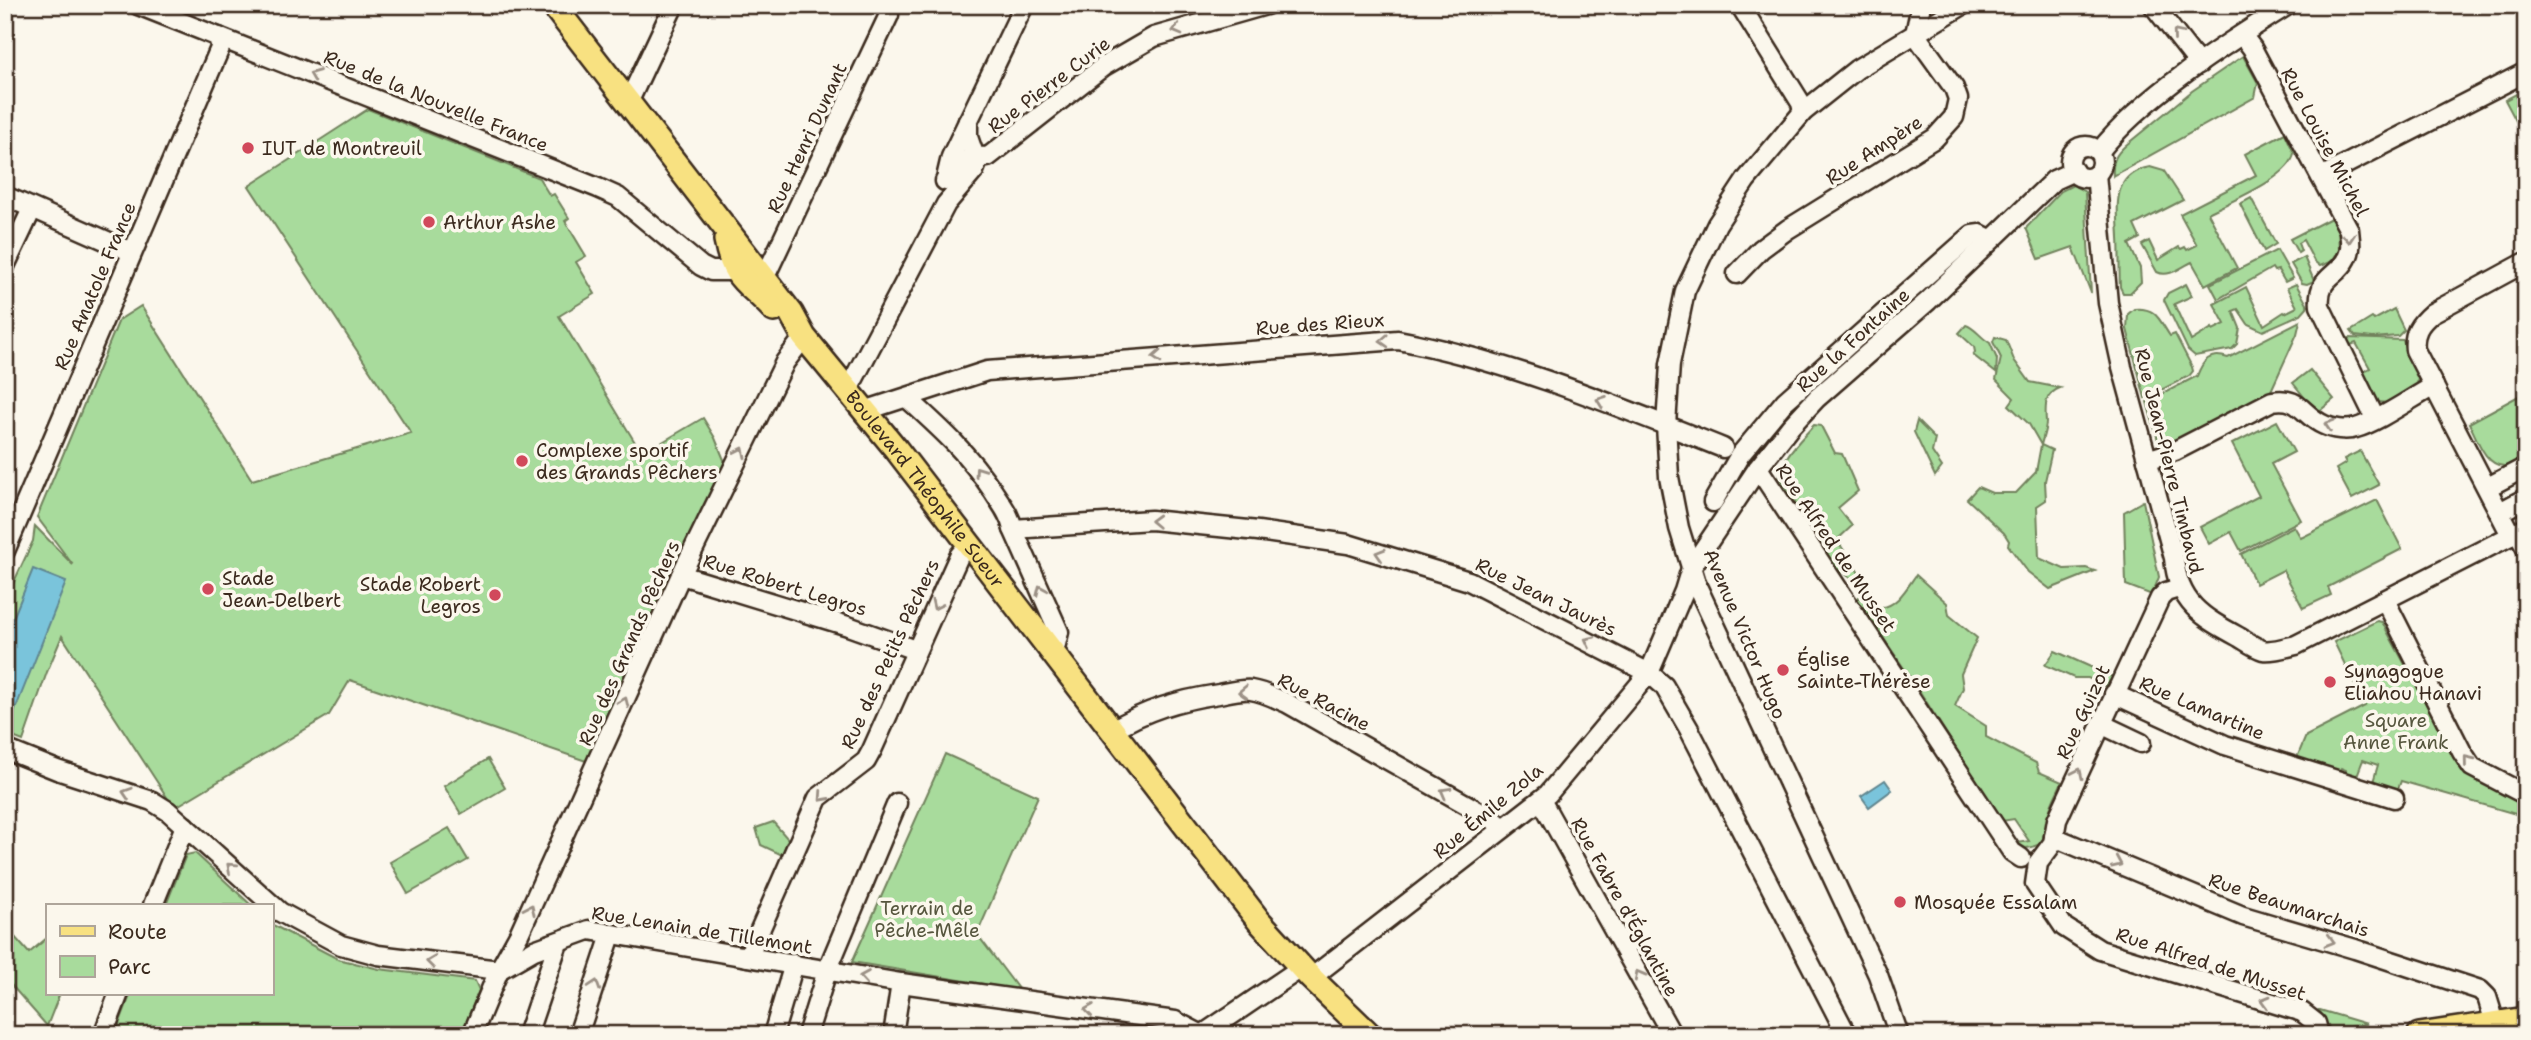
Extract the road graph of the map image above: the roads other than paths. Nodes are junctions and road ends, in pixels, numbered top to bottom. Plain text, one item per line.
1 (138, 5) edge
2 (553, 5) edge
3 (674, 5) edge
4 (1024, 5) edge
5 (1266, 5) edge
6 (1740, 5) edge
7 (1921, 5) edge
8 (1963, 5) edge
9 (2154, 5) edge
10 (2288, 5) edge
11 (889, 15) dead end
12 (1914, 34) junction
13 (2242, 35) junction
14 (219, 37) junction
15 (2199, 64) junction
16 (2526, 72) edge
17 (628, 103) junction
18 (1803, 112) junction
19 (968, 121) junction
20 (2099, 152) junction
21 (976, 156) junction
22 (2074, 171) junction
23 (2096, 174) junction
24 (2321, 177) junction
25 (945, 181) junction
26 (5, 196) edge
27 (32, 209) junction
28 (938, 219) junction
29 (1990, 239) junction
30 (729, 251) junction
31 (132, 253) junction
32 (2526, 262) edge
33 (5, 266) edge
34 (1737, 274) dead end
35 (764, 279) junction
36 (801, 333) junction
37 (2434, 386) junction
38 (848, 390) junction
39 (907, 398) junction
40 (864, 411) junction
41 (2375, 418) junction
42 (1665, 425) junction
43 (1723, 447) dead end
44 (2147, 460) junction
45 (2526, 467) edge
46 (1758, 468) junction
47 (2488, 487) junction
48 (2526, 498) edge
49 (1713, 502) dead end
50 (2500, 512) junction
51 (1013, 530) junction
52 (2520, 535) edge
53 (968, 545) junction
54 (5, 551) edge
55 (1691, 568) junction
56 (681, 575) junction
57 (2179, 588) junction
58 (2385, 600) junction
59 (915, 650) junction
60 (1049, 650) junction
61 (1650, 673) junction
62 (2114, 694) junction
63 (2101, 724) junction
64 (1111, 731) junction
65 (2141, 743) dead end
66 (5, 749) edge
67 (2526, 794) edge
68 (2394, 797) dead end
69 (1541, 800) junction
70 (897, 803) dead end
71 (185, 826) junction
72 (1503, 828) junction
73 (2054, 837) junction
74 (2031, 865) junction
75 (153, 904) edge
76 (271, 904) edge
77 (273, 906) edge
78 (611, 935) junction
79 (558, 943) junction
80 (748, 957) junction
81 (794, 964) junction
82 (499, 970) junction
83 (827, 971) junction
84 (1306, 973) junction
85 (901, 983) junction
86 (118, 995) edge
87 (1888, 1002) junction
88 (2526, 1019) edge
89 (2495, 1023) junction
90 (103, 1035) edge
91 (472, 1035) edge
92 (527, 1035) edge
93 (578, 1035) edge
94 (773, 1035) edge
95 (807, 1035) edge
96 (893, 1035) edge
97 (1202, 1035) edge
98 (1370, 1035) edge
99 (1672, 1035) edge
100 (1847, 1035) edge
101 (1892, 1035) edge
102 (1899, 1035) edge
103 (2319, 1035) edge
104 (2419, 1035) edge

1 - 14 street, Rue de la Nouvelle France
2 - 17 main road, Boulevard Théophile Sueur
3 - 17 street
4 - 19 street
5 -> 21 street, Rue Pierre Curie
6 - 18 street
7 - 12 street
8 - 12 street, Avenue Victor Hugo
15 -> 9 street
10 - 13 street
11 - 35 street, Rue Henri Dunant
12 - 18 street, Avenue Victor Hugo
12 - 34 street, Rue Ampère
13 - 15 street
13 - 24 street, Rue Louise Michel
30 -> 14 street, Rue de la Nouvelle France
14 - 31 street, Rue Anatole France
15 - 20 street
16 - 24 street
17 - 30 main road, Boulevard Théophile Sueur
18 - 42 street, Avenue Victor Hugo
19 - 21 street
19 - 25 street
20 - 22 street
20 - 23 street
21 - 25 street, Rue Pierre Curie
21 - 28 street, Rue Pierre Curie
22 - 23 street
22 - 29 street, Rue la Fontaine
23 - 44 street, Rue Jean-Pierre Timbaud
24 -> 41 street, Rue Louise Michel
25 - 28 street
26 - 27 street
27 - 31 street
27 - 33 street
28 - 38 street, Rue Pierre Curie
29 - 46 street, Rue la Fontaine
29 - 49 street
30 - 35 main road, Boulevard Théophile Sueur
30 - 36 main road, Boulevard Théophile Sueur
31 - 54 street, Rue Anatole France
32 - 37 street
35 - 36 main road, Boulevard Théophile Sueur
36 - 38 main road, Boulevard Théophile Sueur
56 -> 36 street, Rue des Grands Pêchers
37 - 41 street
37 - 47 street
38 - 40 main road, Boulevard Théophile Sueur
39 - 40 street, Rue des Rieux
42 -> 39 street, Rue des Rieux
51 -> 39 street
40 - 53 main road, Boulevard Théophile Sueur
41 -> 44 street
42 - 43 street, Rue des Rieux
42 - 55 street, Avenue Victor Hugo
44 - 57 street, Rue Jean-Pierre Timbaud
45 - 47 street
46 - 55 street, Rue la Fontaine
46 - 74 street, Rue Alfred de Musset
47 - 50 street
48 - 50 street
50 - 52 street
60 -> 51 street
61 -> 51 street, Rue Jean Jaurès
52 - 58 street, Rue Jean-Pierre Timbaud
53 -> 59 street, Rue des Petits Pêchers
53 - 60 main road, Boulevard Théophile Sueur
55 - 61 street, Rue Émile Zola
55 - 87 street, Avenue Victor Hugo
56 - 59 street, Rue Robert Legros
82 -> 56 street, Rue des Grands Pêchers
57 - 58 street, Rue Jean-Pierre Timbaud
57 - 62 street, Rue Guizot
67 -> 58 street
59 -> 80 street, Rue des Petits Pêchers
60 - 64 main road, Boulevard Théophile Sueur
61 - 69 street, Rue Émile Zola
61 - 100 street, Rue Jean Jaurès
62 - 63 street, Rue Guizot
62 - 68 street, Rue Lamartine
63 - 65 street
73 -> 63 street, Rue Guizot
72 -> 64 street, Rue Racine
64 - 84 main road, Boulevard Théophile Sueur
71 -> 66 street
69 - 72 street, Rue Émile Zola
99 -> 69 street, Rue Fabre d'Églantine
70 - 83 street
71 - 75 street
76 -> 71 street
72 - 84 street, Rue Émile Zola
73 - 74 street, Rue Guizot
73 -> 89 street, Rue Beaumarchais
103 -> 74 street, Rue Alfred de Musset
82 -> 77 street
78 - 79 street, Rue Lenain de Tillemont
78 - 80 street, Rue Lenain de Tillemont
93 -> 78 street
79 - 82 street, Rue Lenain de Tillemont
79 - 92 street
80 - 81 street, Rue Lenain de Tillemont
81 - 83 street, Rue Lenain de Tillemont
81 - 94 street
82 - 91 street, Rue des Grands Pêchers
85 -> 83 street, Rue Lenain de Tillemont
83 - 95 street
84 - 97 street, Rue Émile Zola
84 - 98 main road, Boulevard Théophile Sueur
85 - 96 street
97 -> 85 street, Rue Lenain de Tillemont
86 - 90 street
87 - 101 street, Avenue Victor Hugo
87 - 102 street, Avenue Victor Hugo
88 - 89 main road
89 - 104 main road

